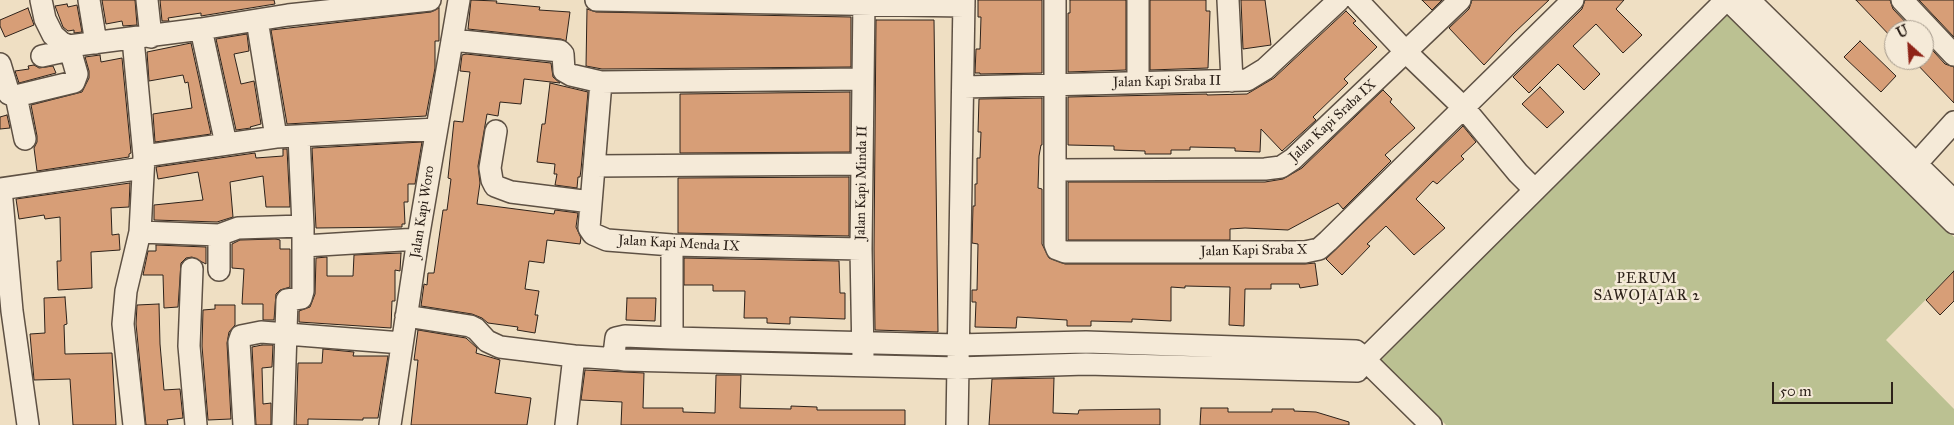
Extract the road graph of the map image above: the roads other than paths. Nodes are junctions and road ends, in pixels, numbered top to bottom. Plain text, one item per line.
1 (41, 0) edge
2 (88, 0) edge
3 (147, 0) edge
4 (430, 0) edge
5 (459, 0) edge
6 (596, 0) edge
7 (635, 0) edge
8 (1055, 0) edge
9 (1138, 0) edge
10 (1228, 0) edge
11 (1339, 0) edge
12 (1357, 0) edge
13 (1460, 0) edge
14 (1573, 0) edge
15 (1707, 0) edge
16 (1727, 0) edge
17 (1749, 0) edge
18 (1902, 0) edge
19 (692, 1) edge
20 (783, 2) edge
21 (864, 3) edge
22 (964, 3) edge
23 (286, 7) edge
24 (256, 20) junction
25 (202, 29) junction
26 (142, 38) junction
27 (452, 40) junction
28 (96, 43) junction
29 (70, 48) junction
30 (1406, 52) junction
31 (1954, 55) edge
32 (42, 56) dead end
33 (0, 64) edge
34 (863, 80) junction
35 (1138, 81) junction
36 (1232, 81) junction
37 (601, 82) junction
38 (1054, 84) junction
39 (964, 87) junction
40 (16, 96) junction
41 (1464, 108) junction
42 (1954, 122) edge
43 (437, 129) junction
44 (496, 131) dead end
45 (298, 136) junction
46 (276, 137) junction
47 (25, 139) dead end
48 (226, 144) junction
49 (143, 162) junction
50 (862, 164) junction
51 (594, 166) junction
52 (1056, 170) junction
53 (1911, 170) junction
54 (1530, 186) junction
55 (1, 189) edge
56 (1954, 201) edge
57 (591, 202) junction
58 (1954, 223) edge
59 (140, 232) junction
60 (219, 235) junction
61 (304, 236) junction
62 (418, 239) junction
63 (672, 246) junction
64 (861, 249) junction
65 (4, 262) edge
66 (192, 269) dead end
67 (219, 270) dead end
68 (6, 312) edge
69 (406, 316) junction
70 (286, 334) junction
71 (672, 338) junction
72 (1086, 342) junction
73 (402, 343) junction
74 (862, 343) junction
75 (957, 345) junction
76 (574, 356) junction
77 (618, 359) junction
78 (1359, 361) junction
79 (1086, 364) junction
80 (863, 366) junction
81 (958, 368) junction
82 (28, 425) edge
83 (134, 425) edge
84 (196, 425) edge
85 (244, 425) edge
86 (283, 425) edge
87 (390, 425) edge
88 (566, 425) edge
89 (957, 425) edge
90 (1411, 425) edge
91 (1431, 425) edge

1 - 29 street
2 - 28 street
3 - 26 street
4 - 23 street
5 - 27 street, Jalan Kapi Woro
6 - 7 street
7 - 19 street
8 - 38 street, Jalan Kapi Sraba X
9 - 35 street
10 - 36 street
11 - 36 street, Jalan Kapi Sraba II
12 - 30 street
13 - 30 street, Jalan Kapi Sraba IX
14 - 41 street, Jalan Kapi Sraba X
15 - 54 street
16 - 53 street
16 - 54 street
17 - 53 street
18 - 31 street
19 - 20 street
20 - 21 street
21 - 22 street
21 - 34 street, Jalan Kapi Minda II
22 - 39 street
23 - 24 street
24 - 25 street
24 - 46 street
25 - 26 street
25 - 48 street
26 - 28 street
26 - 49 street
27 - 37 street
27 - 43 street, Jalan Kapi Woro
28 - 29 street
29 - 32 street
29 - 40 street
30 - 41 street
30 - 52 street, Jalan Kapi Sraba IX
33 - 40 street
34 - 37 street
34 - 50 street, Jalan Kapi Minda II
35 - 36 street, Jalan Kapi Sraba II
35 - 38 street, Jalan Kapi Sraba II
37 - 51 street, Jalan Kapi Menda IX
38 - 39 street, Jalan Kapi Sraba II
38 - 52 street, Jalan Kapi Sraba X
39 - 75 street
40 - 47 street
41 - 52 street, Jalan Kapi Sraba X
41 - 54 street
42 - 53 street
43 - 45 street
43 - 62 street, Jalan Kapi Woro
44 - 57 street
45 - 46 street
45 - 61 street
46 - 48 street
48 - 49 street
49 - 55 street
49 - 59 street
50 - 51 street
50 - 64 street, Jalan Kapi Minda II
51 - 57 street, Jalan Kapi Menda IX
53 - 56 street
53 - 58 street
54 - 78 street
55 - 65 street
57 - 63 street, Jalan Kapi Menda IX
59 - 60 street
59 - 83 street
60 - 61 street
60 - 67 street
61 - 62 street
61 - 70 street
62 - 69 street, Jalan Kapi Woro
63 - 64 street, Jalan Kapi Menda IX
63 - 71 street
64 - 74 street, Jalan Kapi Minda II
65 - 68 street
66 - 84 street
68 - 82 street
69 - 73 street, Jalan Kapi Woro
69 - 76 street
70 - 73 street
70 - 85 street
70 - 86 street
71 - 74 street
71 - 77 street
72 - 75 street
72 - 78 street
72 - 79 street
73 - 87 street, Jalan Kapi Woro
74 - 75 street
74 - 80 street, Jalan Kapi Minda II
75 - 81 street
76 - 77 street
76 - 88 street
77 - 80 street
78 - 79 street
78 - 90 street
78 - 91 street
79 - 81 street
80 - 81 street
81 - 89 street

